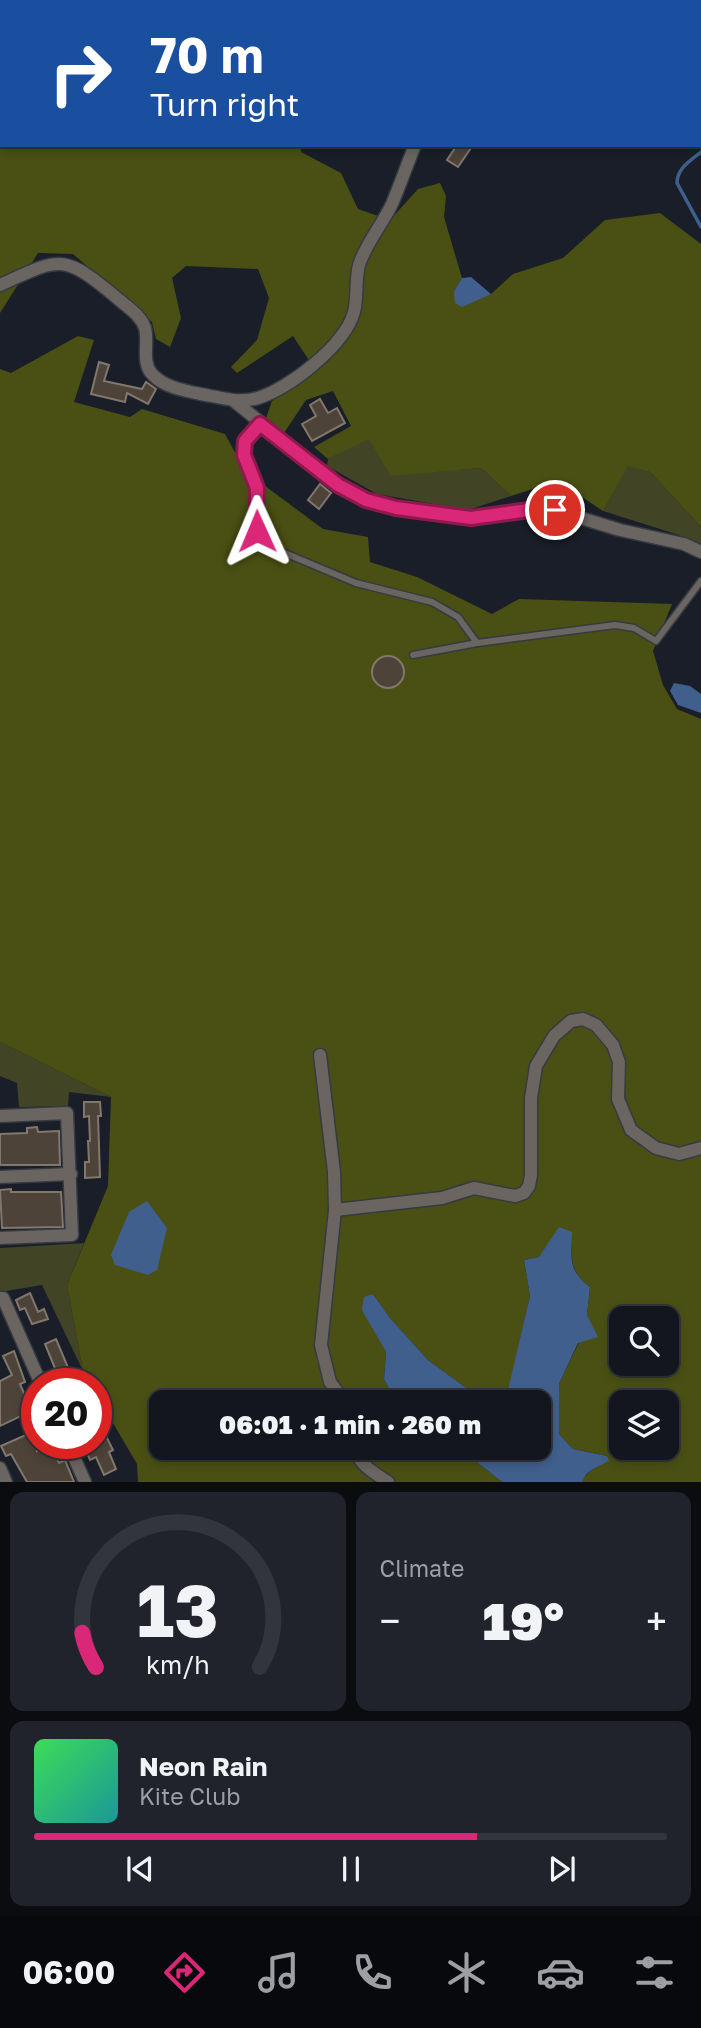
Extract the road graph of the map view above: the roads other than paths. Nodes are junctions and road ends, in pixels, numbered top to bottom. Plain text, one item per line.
1 (414, 147) edge
2 (0, 285) edge
3 (234, 401) junction
4 (260, 424) junction
5 (701, 552) edge
6 (701, 581) edge
7 (477, 643) junction
8 (413, 655) dead end
9 (320, 1055) dead end
10 (0, 1116) edge
11 (701, 1148) edge
12 (70, 1174) junction
13 (0, 1177) edge
14 (335, 1210) junction
15 (0, 1238) edge
16 (0, 1298) edge
17 (34, 1368) edge
18 (336, 1390) edge
19 (75, 1459) edge
20 (360, 1460) edge
21 (0, 1468) edge
22 (6, 1482) edge
23 (85, 1482) edge
24 (388, 1482) edge

1 - 3 street
2 - 3 street
3 - 4 street
4 - 5 street
4 - 7 lane
6 - 7 lane
7 - 8 lane
9 - 14 street
10 - 12 street
11 - 14 street
12 - 13 street
12 - 15 street
14 - 18 street
16 - 17 street
19 - 23 street
20 - 24 street
21 - 22 street

